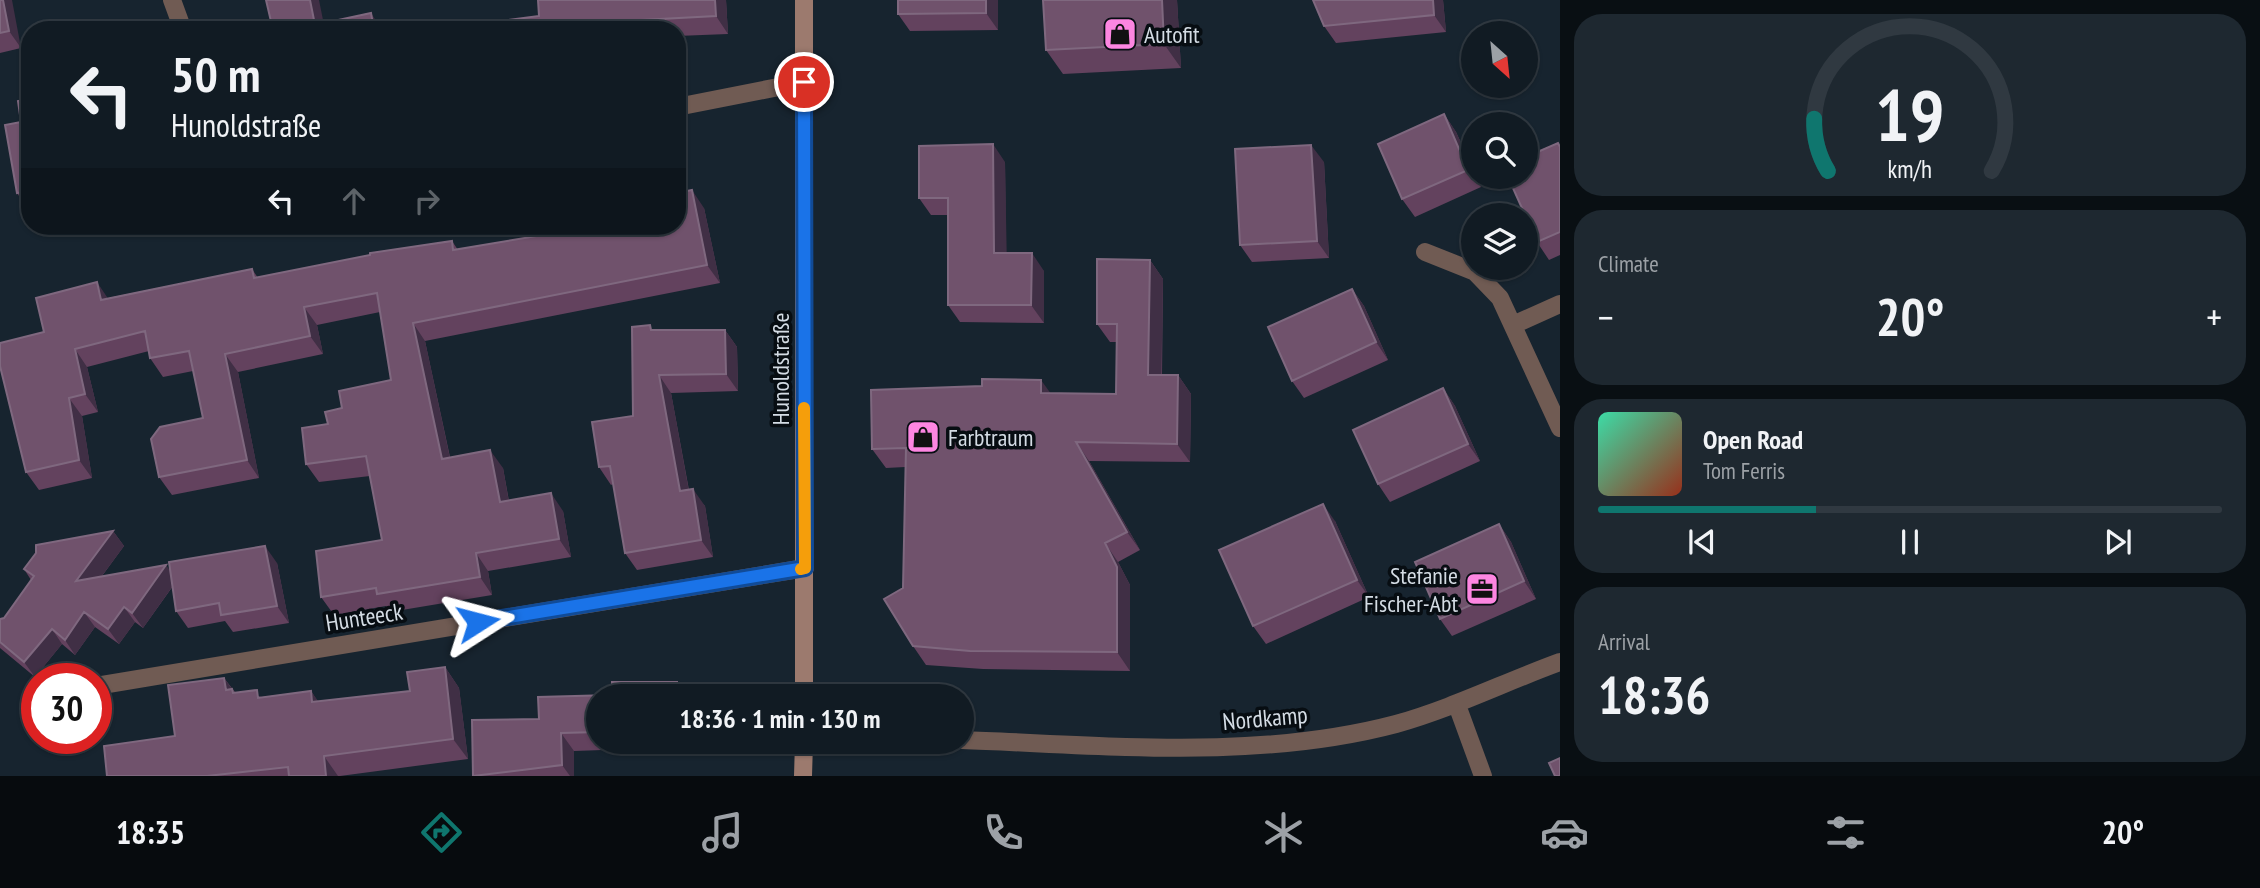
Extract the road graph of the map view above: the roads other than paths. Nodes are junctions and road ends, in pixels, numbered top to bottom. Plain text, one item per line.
1 (173, 0) edge
2 (804, 0) edge
3 (180, 21) edge
4 (804, 82) junction
5 (686, 105) edge
6 (1425, 252) dead end
7 (1560, 304) edge
8 (1513, 325) junction
9 (1560, 428) edge
10 (805, 568) junction
11 (1560, 662) edge
12 (112, 683) edge
13 (804, 684) edge
14 (1457, 705) junction
15 (974, 740) edge
16 (804, 754) edge
17 (803, 776) edge
18 (1483, 776) edge

1 - 3 street
2 - 4 street, Hunoldstraße
4 - 5 street
4 - 10 street, Hunoldstraße
6 - 8 street
7 - 8 street
8 - 9 street
10 - 12 street, Hunteeck
10 - 13 street, Hunoldstraße
11 - 14 street, Nordkamp
14 - 15 street, Nordkamp
14 - 18 street
16 - 17 street

